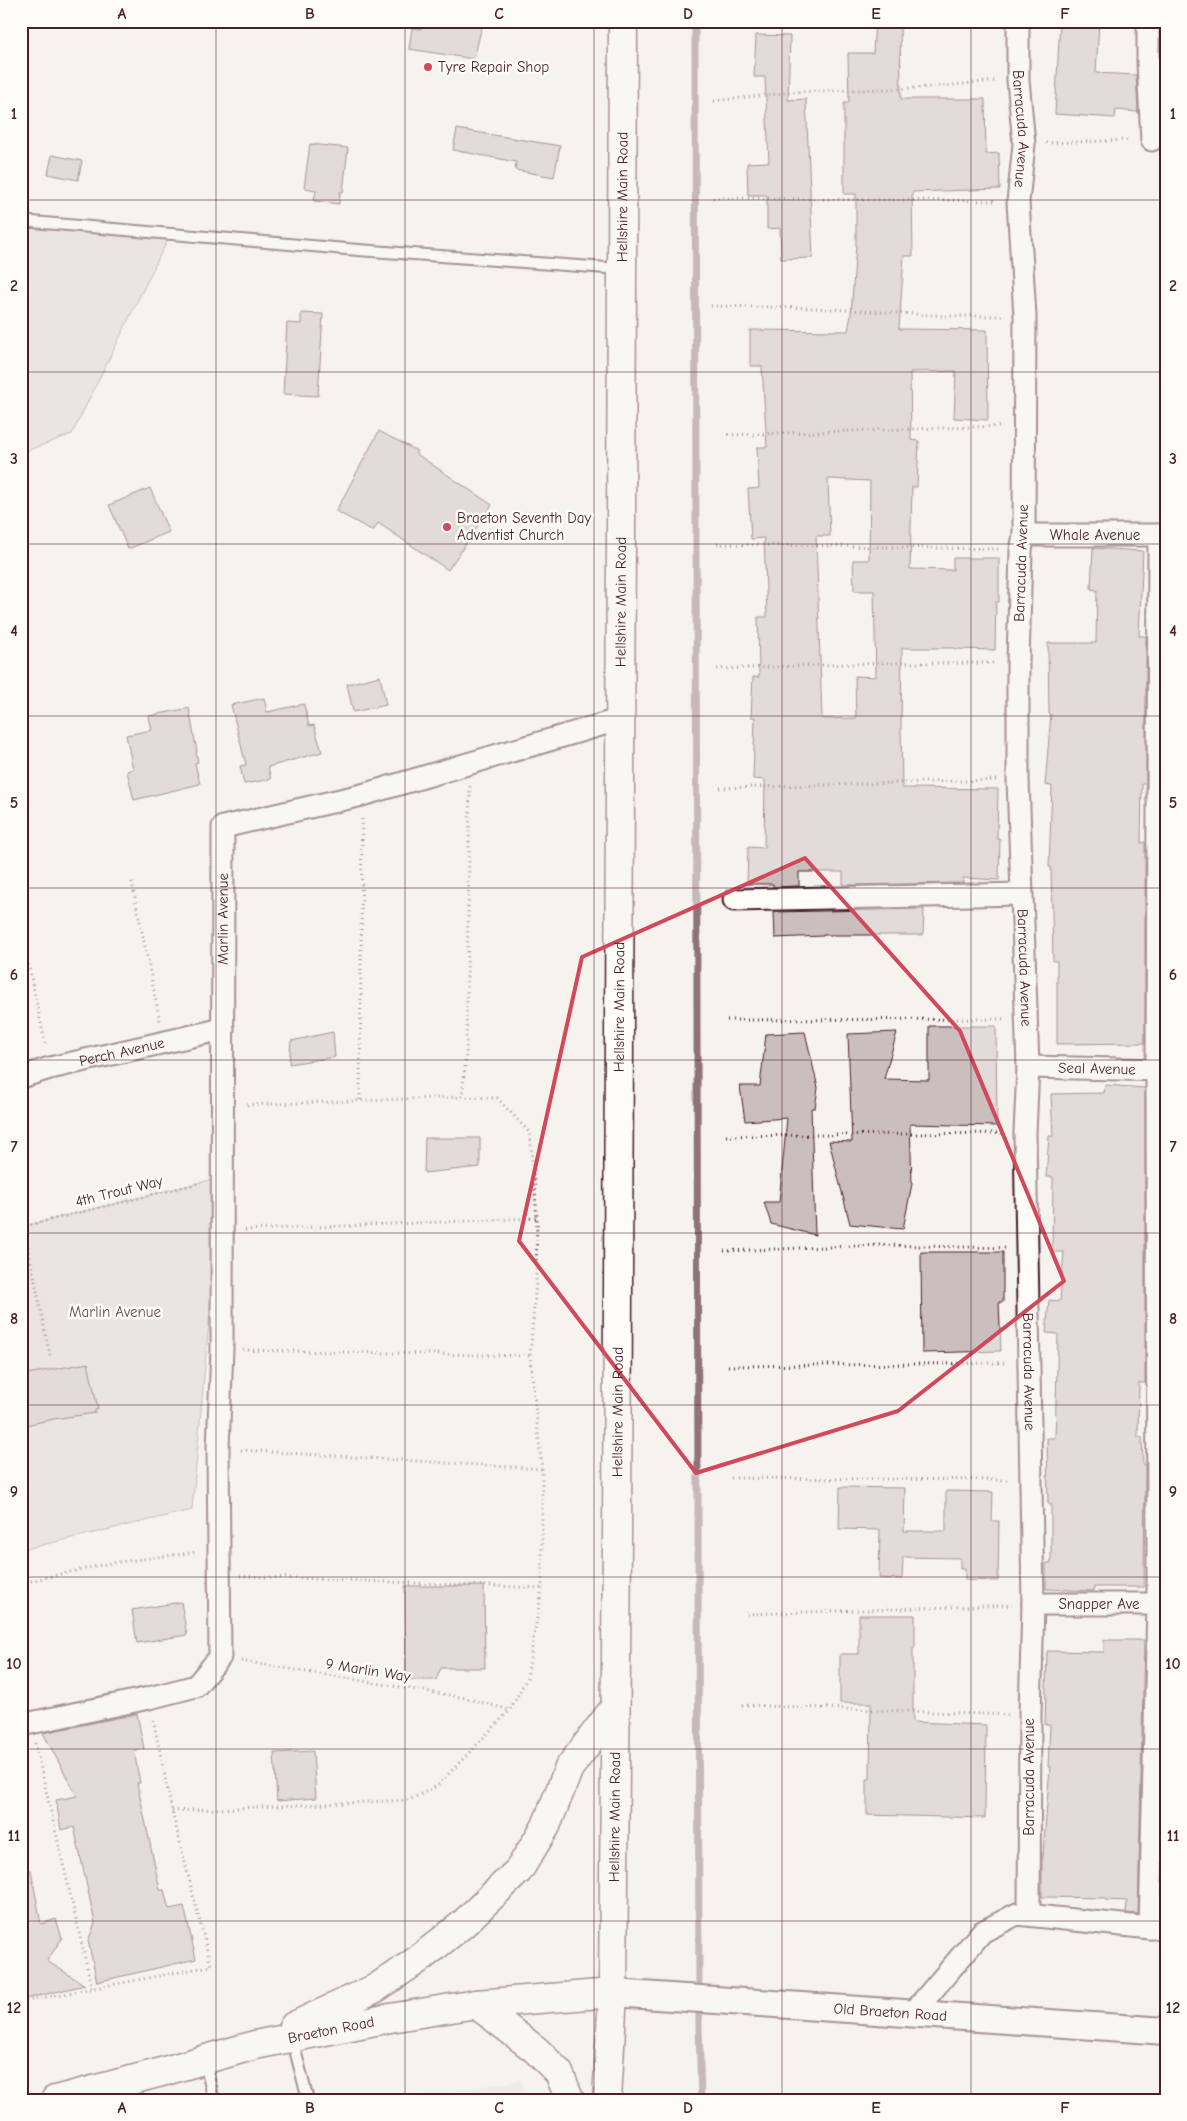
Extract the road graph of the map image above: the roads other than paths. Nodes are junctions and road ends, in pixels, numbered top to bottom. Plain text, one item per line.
1 (623, 21) edge
2 (1018, 21) edge
3 (1148, 21) edge
4 (1152, 140) road end
5 (21, 221) edge
6 (621, 269) junction
7 (1162, 535) edge
8 (1023, 542) junction
9 (622, 719) junction
10 (1021, 894) junction
11 (734, 900) dead end
12 (223, 1029) junction
13 (1028, 1067) junction
14 (1161, 1070) edge
15 (21, 1077) edge
16 (1033, 1604) junction
17 (1162, 1604) edge
18 (616, 1707) junction
19 (26, 1724) edge
20 (1029, 1914) junction
21 (1158, 1928) edge
22 (613, 1993) junction
23 (476, 2004) junction
24 (913, 2013) junction
25 (1166, 2031) edge
26 (292, 2037) junction
27 (254, 2045) junction
28 (205, 2059) junction
29 (55, 2100) edge
30 (214, 2100) edge
31 (308, 2100) edge
32 (570, 2100) edge
33 (608, 2100) edge

1 - 6 main road, Hellshire Main Road
2 - 8 street, Barracuda Avenue
3 - 4 street
5 - 6 lane
6 - 9 main road, Hellshire Main Road
7 - 8 street, Whale Avenue
7 - 14 street
8 - 10 street, Barracuda Avenue
9 - 12 street, Marlin Avenue
9 - 18 main road, Hellshire Main Road
10 - 11 street
10 - 13 street, Barracuda Avenue
12 - 15 street, Perch Avenue
12 - 19 street, Marlin Avenue
13 - 14 street, Seal Avenue
13 - 16 street, Barracuda Avenue
14 - 17 street
16 - 17 street, Snapper Ave
16 - 20 street, Barracuda Avenue
17 - 21 street
18 - 22 main road, Hellshire Main Road
18 - 27 main road
20 - 21 street
20 - 24 street
22 - 23 main road, Braeton Road
22 - 24 street, Old Braeton Road
22 - 33 main road, Hellshire Main Road
23 - 26 main road, Braeton Road
23 - 32 main road
24 - 25 street, Old Braeton Road
26 - 27 main road, Braeton Road
26 - 31 lane
27 - 28 main road, Braeton Road
28 - 29 main road, Braeton Road
28 - 30 lane

